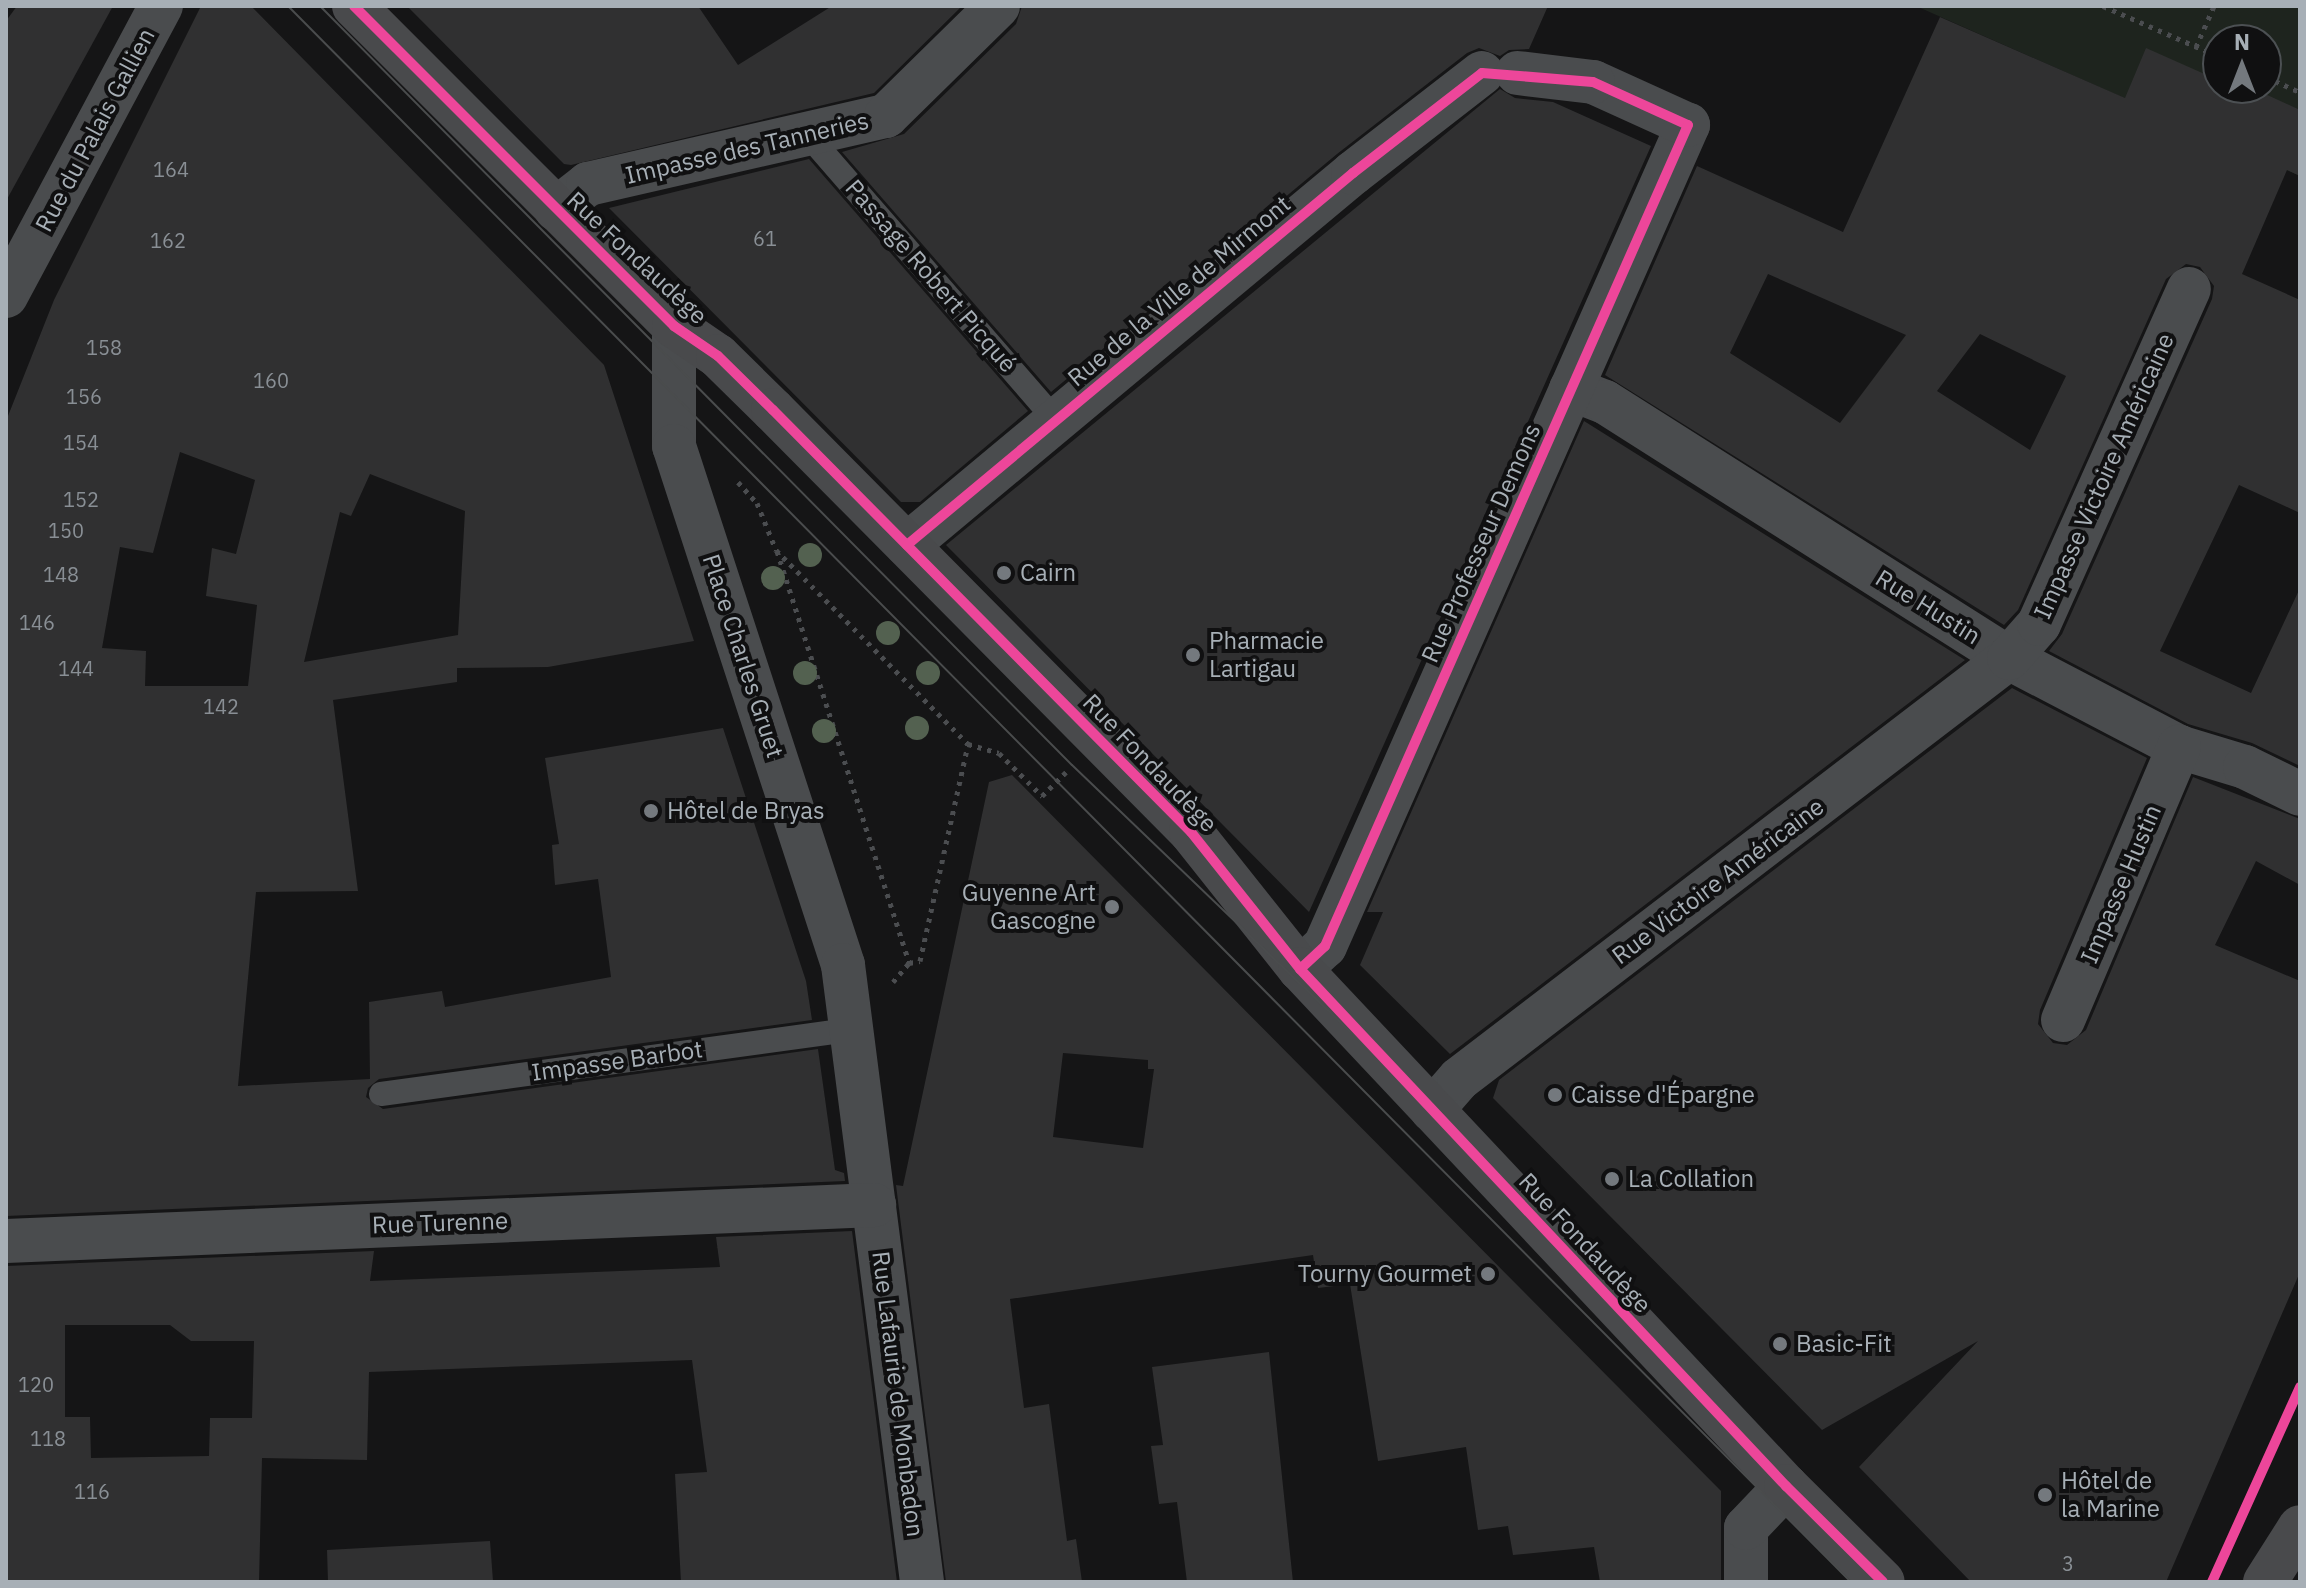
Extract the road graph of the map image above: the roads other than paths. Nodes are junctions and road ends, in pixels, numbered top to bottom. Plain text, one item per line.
1 (161, 6) edge
2 (354, 6) edge
3 (998, 6) edge
4 (1688, 125) joint
5 (807, 134) junction
6 (556, 209) junction
7 (2189, 289) dead end
8 (6, 296) edge
9 (674, 326) junction
10 (1571, 389) junction
11 (1055, 419) junction
12 (907, 545) junction
13 (2009, 658) junction
14 (2179, 747) junction
15 (2300, 794) edge
16 (1300, 969) junction
17 (2063, 1020) dead end
18 (854, 1029) junction
19 (381, 1094) dead end
20 (1432, 1110) junction
21 (874, 1205) junction
22 (6, 1241) edge
23 (1786, 1486) junction
24 (2300, 1527) edge
25 (922, 1582) edge
26 (1746, 1582) edge
27 (1883, 1582) edge
28 (2265, 1582) edge

1 - 8 street, Rue du Palais Gallien
2 - 6 main road, Rue Fondaudège
3 - 5 street, Impasse des Tanneries
4 - 10 street, Rue Professeur Demons
4 - 11 street, Rue de la Ville de Mirmont
5 - 6 street, Impasse des Tanneries
5 - 11 lane, Passage Robert Picqué
6 - 9 main road, Rue Fondaudège
7 - 13 street, Impasse Victoire Américaine
9 - 12 main road, Rue Fondaudège
9 - 18 street, Place Charles Gruet
10 - 13 street, Rue Hustin
10 - 16 street, Rue Professeur Demons
11 - 12 street, Rue de la Ville de Mirmont
12 - 16 main road, Rue Fondaudège
13 - 14 street, Rue Hustin
13 - 20 street, Rue Victoire Américaine
14 - 15 street, Rue Hustin
14 - 17 street, Impasse Hustin
16 - 20 main road, Rue Fondaudège
18 - 19 lane, Impasse Barbot
18 - 21 street, Place Charles Gruet
20 - 23 main road, Rue Fondaudège
21 - 22 street, Rue Turenne
21 - 25 street, Rue Lafaurie de Monbadon
23 - 26 street
23 - 27 main road, Rue Fondaudège
24 - 28 main road

